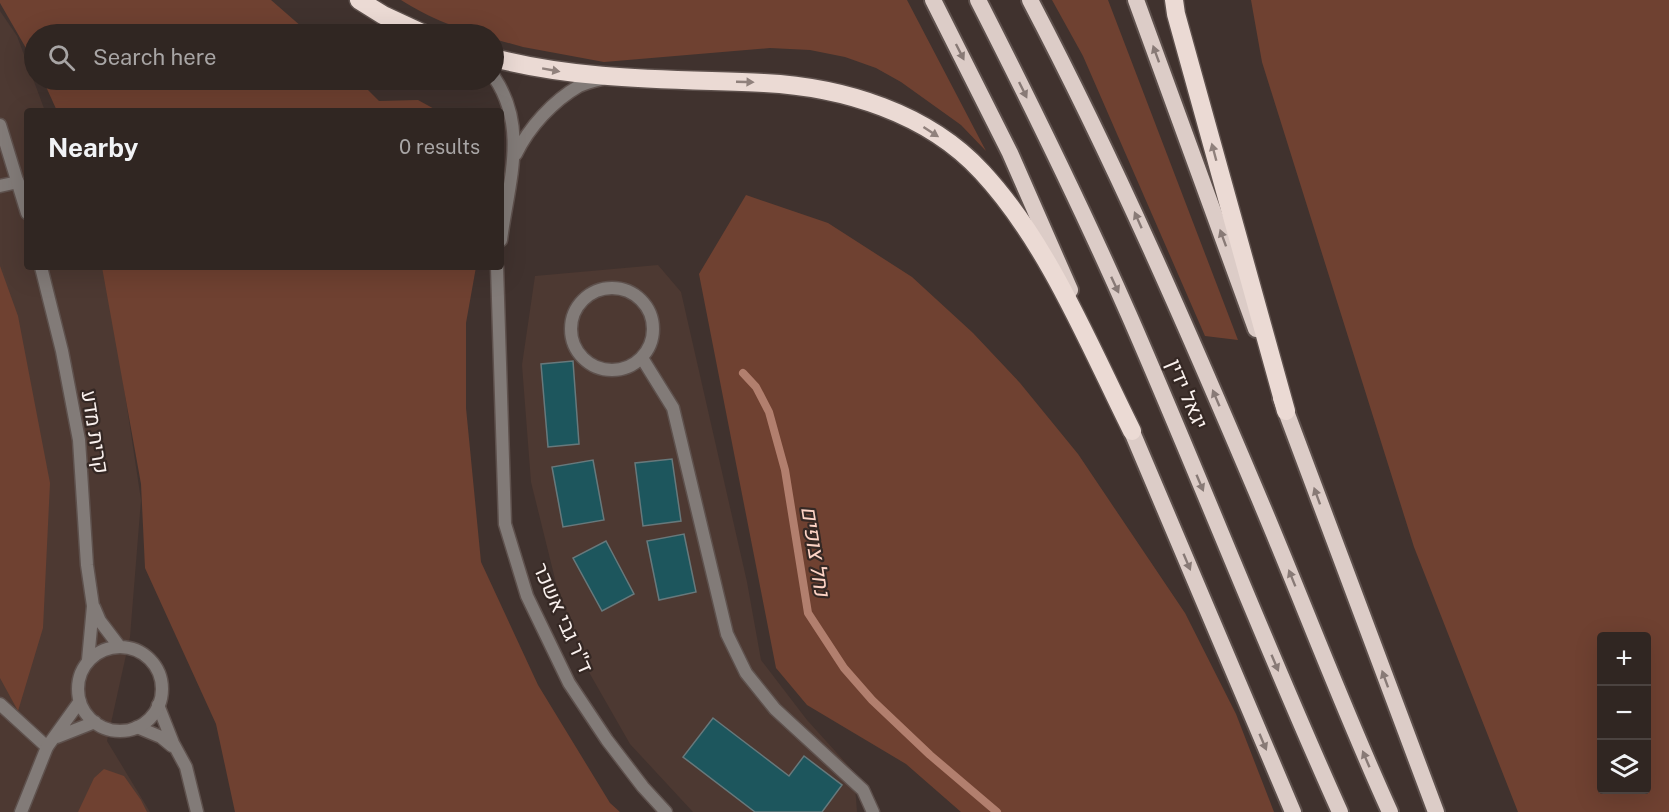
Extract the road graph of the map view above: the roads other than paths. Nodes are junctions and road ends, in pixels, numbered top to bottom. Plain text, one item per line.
1 (359, 0) edge
2 (933, 0) edge
3 (978, 0) edge
4 (1030, 0) edge
5 (1136, 0) edge
6 (1174, 0) edge
7 (402, 24) edge
8 (504, 60) edge
9 (611, 76) junction
10 (501, 90) edge
11 (0, 125) edge
12 (513, 164) junction
13 (18, 182) junction
14 (0, 186) edge
15 (24, 203) edge
16 (504, 221) edge
17 (42, 270) edge
18 (497, 270) edge
19 (642, 358) junction
20 (1286, 411) junction
21 (1132, 431) junction
22 (93, 606) junction
23 (119, 646) junction
24 (88, 660) junction
25 (80, 701) junction
26 (0, 704) edge
27 (158, 705) junction
28 (95, 722) junction
29 (137, 727) junction
30 (49, 744) junction
31 (181, 756) junction
32 (21, 812) edge
33 (197, 812) edge
34 (666, 812) edge
35 (873, 812) edge
36 (1293, 812) edge
37 (1340, 812) edge
38 (1390, 812) edge
39 (1436, 812) edge

1 - 7 highway
2 -> 21 highway
3 -> 37 highway, יגאל ידין
38 -> 4 highway, יגאל ידין
20 -> 5 highway
20 -> 6 highway
8 -> 9 highway
9 - 12 street
9 -> 21 highway
10 - 12 street
11 - 13 street
12 - 16 street
13 - 14 street
13 - 15 street
17 - 22 street, קרית מדע
18 - 34 street, ד"ר גבי אשכר
19 - 19 street
19 - 35 street
39 -> 20 highway
21 -> 36 highway
22 - 23 street, קרית מדע
22 - 24 street, קרית מדע
23 - 24 street
23 - 27 street
24 - 25 street
25 - 28 street
25 - 30 street
26 - 30 street
27 - 29 street
27 - 31 street
28 - 29 street
28 - 30 street
29 - 31 street
30 - 32 street
31 - 33 street

